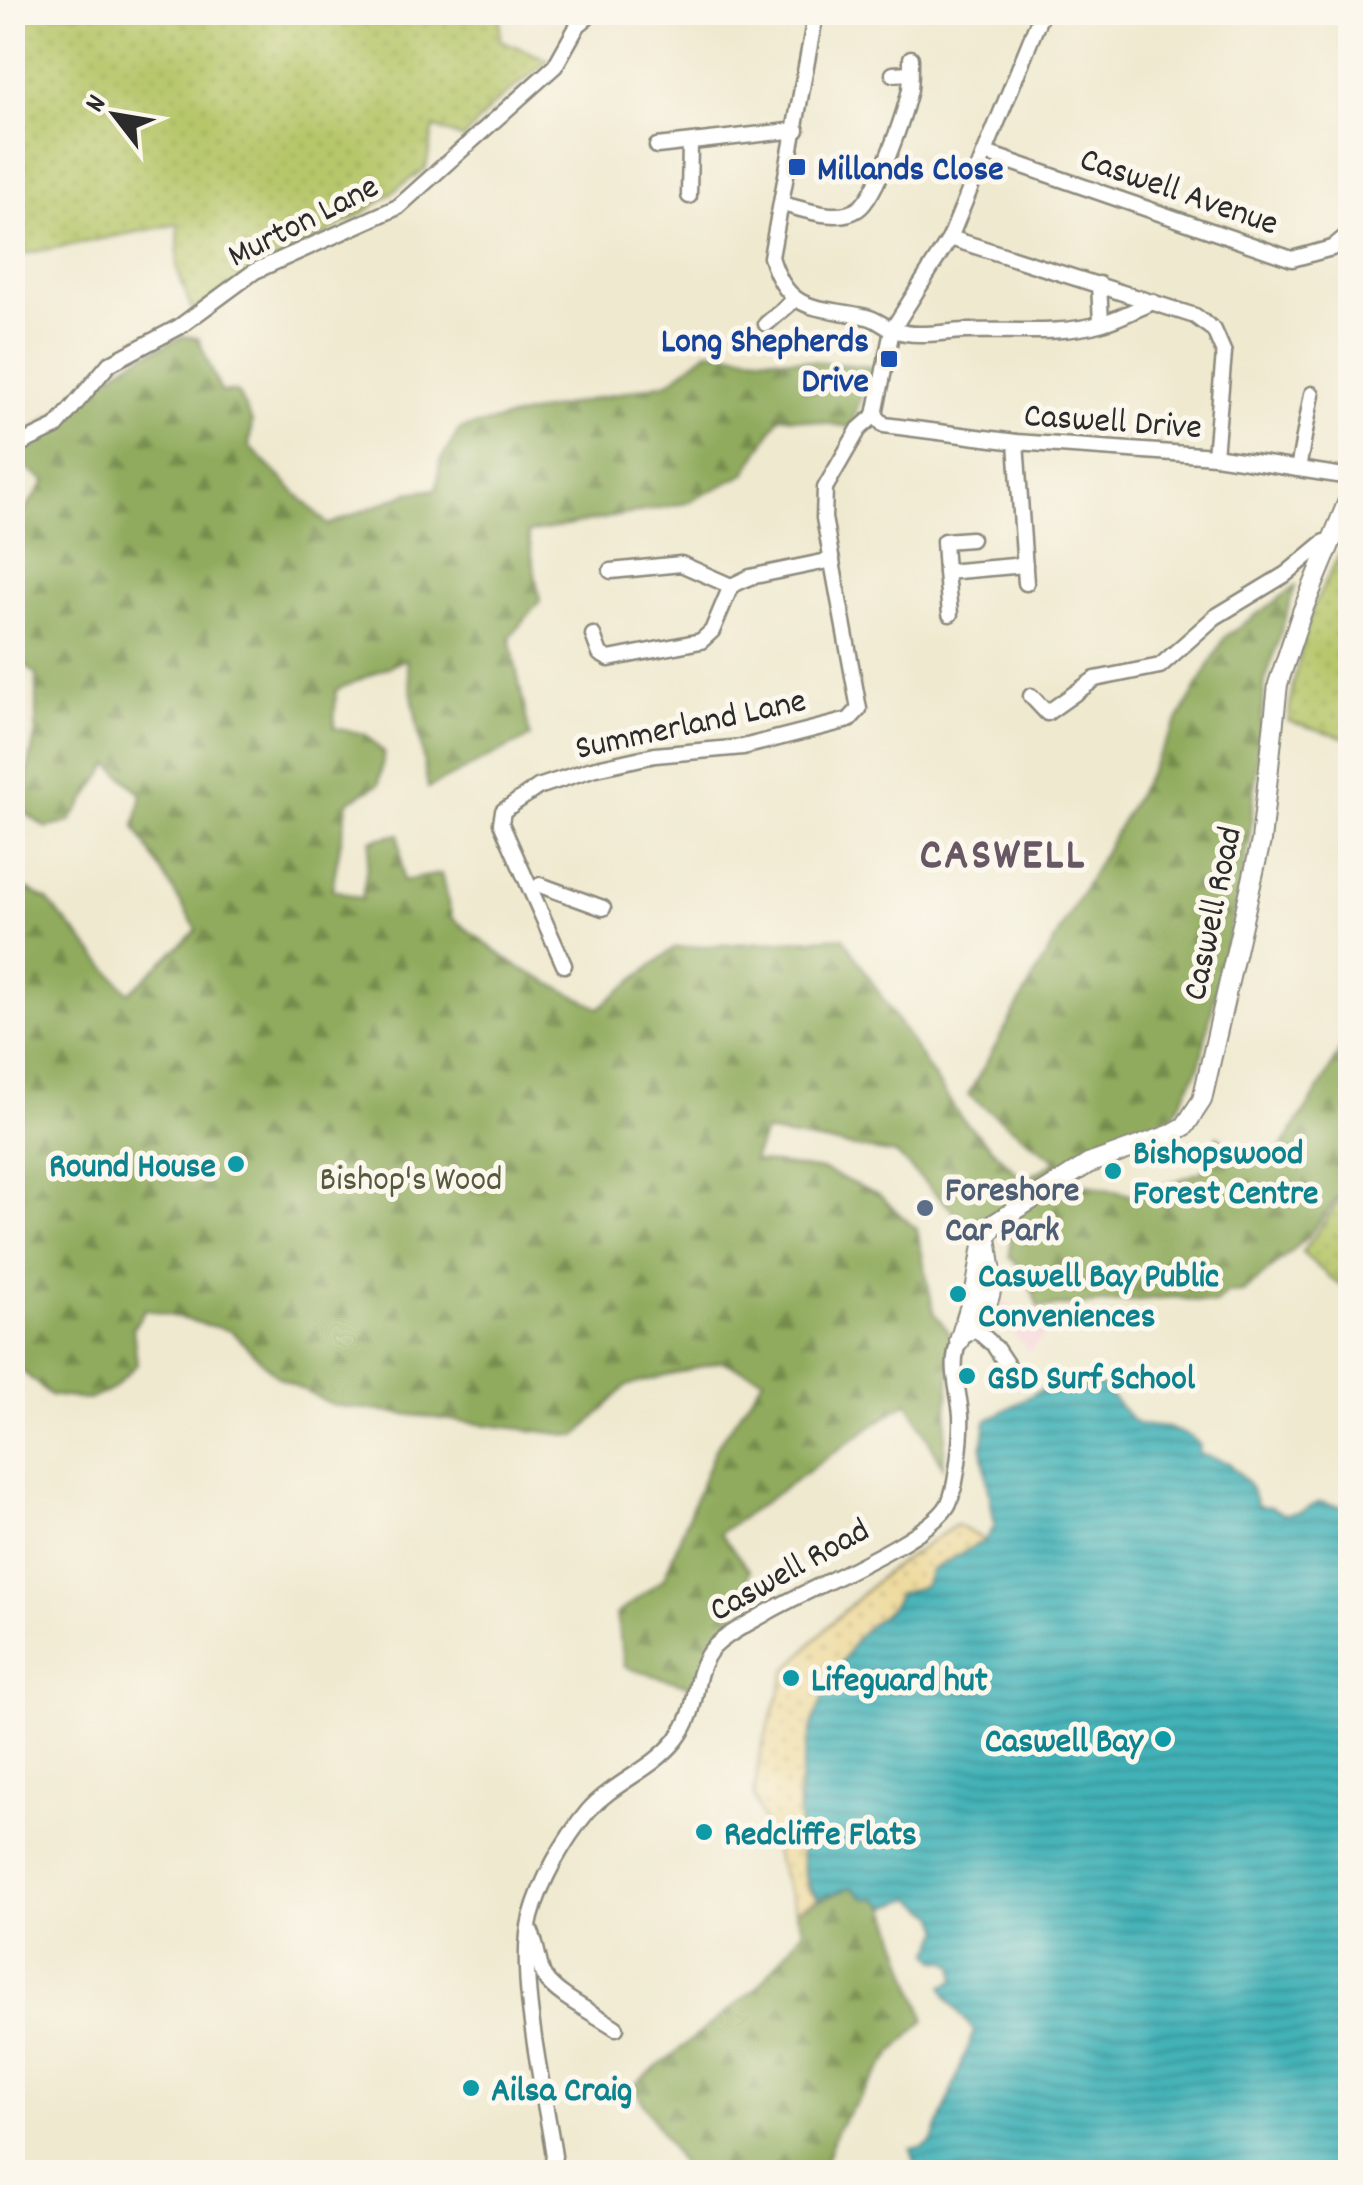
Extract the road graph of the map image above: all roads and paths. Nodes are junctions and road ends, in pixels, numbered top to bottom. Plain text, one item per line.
1 (594, 12) edge
2 (816, 12) edge
3 (1042, 12) edge
4 (893, 74) dead end
5 (797, 130) junction
6 (690, 143) junction
7 (657, 146) dead end
8 (986, 153) junction
9 (689, 196) dead end
10 (782, 204) junction
11 (1350, 233) edge
12 (950, 238) junction
13 (1098, 284) junction
14 (794, 300) junction
15 (1153, 302) junction
16 (766, 324) dead end
17 (1102, 324) junction
18 (892, 330) junction
19 (1312, 394) dead end
20 (875, 415) junction
21 (1016, 442) junction
22 (12, 448) edge
23 (1216, 456) junction
24 (1298, 469) junction
25 (1350, 478) edge
26 (1350, 496) edge
27 (1336, 538) junction
28 (971, 539) dead end
29 (832, 560) junction
30 (1025, 565) junction
31 (611, 571) dead end
32 (946, 572) junction
33 (1026, 583) dead end
34 (731, 586) junction
35 (950, 614) dead end
36 (592, 635) dead end
37 (1030, 696) dead end
38 (536, 891) junction
39 (602, 908) dead end
40 (564, 965) dead end
41 (988, 1231) junction
42 (972, 1326) junction
43 (959, 1341) junction
44 (1007, 1365) dead end
45 (530, 1930) junction
46 (616, 2028) dead end
47 (12, 2171) edge
48 (26, 2172) edge
49 (551, 2172) edge

1 - 22 street, Murton Lane
2 - 5 street
3 - 8 street, Summerland Lane
4 - 10 street
5 - 6 street
5 - 10 street
6 - 7 street
6 - 9 street
8 - 11 street, Caswell Avenue
8 - 12 street, Summerland Lane
10 - 14 street
12 - 13 street
12 - 18 street, Summerland Lane
13 - 15 street
13 - 17 street
14 - 16 street
14 - 18 street
15 - 17 street
15 - 23 street
17 - 18 street
18 - 20 street, Summerland Lane
19 - 24 street
20 - 21 street, Caswell Drive
20 - 29 street, Summerland Lane
21 - 23 street, Caswell Drive
21 - 30 street
23 - 24 street, Caswell Drive
24 - 25 street, Caswell Drive
26 - 27 main road, Caswell Road
27 - 37 street
27 - 41 main road, Caswell Road
28 - 32 street
29 - 34 street
29 - 38 street, Summerland Lane
30 - 32 street
30 - 33 street
31 - 34 street
32 - 35 street
34 - 36 street
38 - 39 street, Summerland Lane
38 - 40 street, Summerland Lane
41 - 42 main road
41 - 43 main road, Caswell Road
42 - 43 main road
42 - 44 street
43 - 45 street, Caswell Road
45 - 46 street
45 - 49 street, Caswell Road
47 - 48 street

